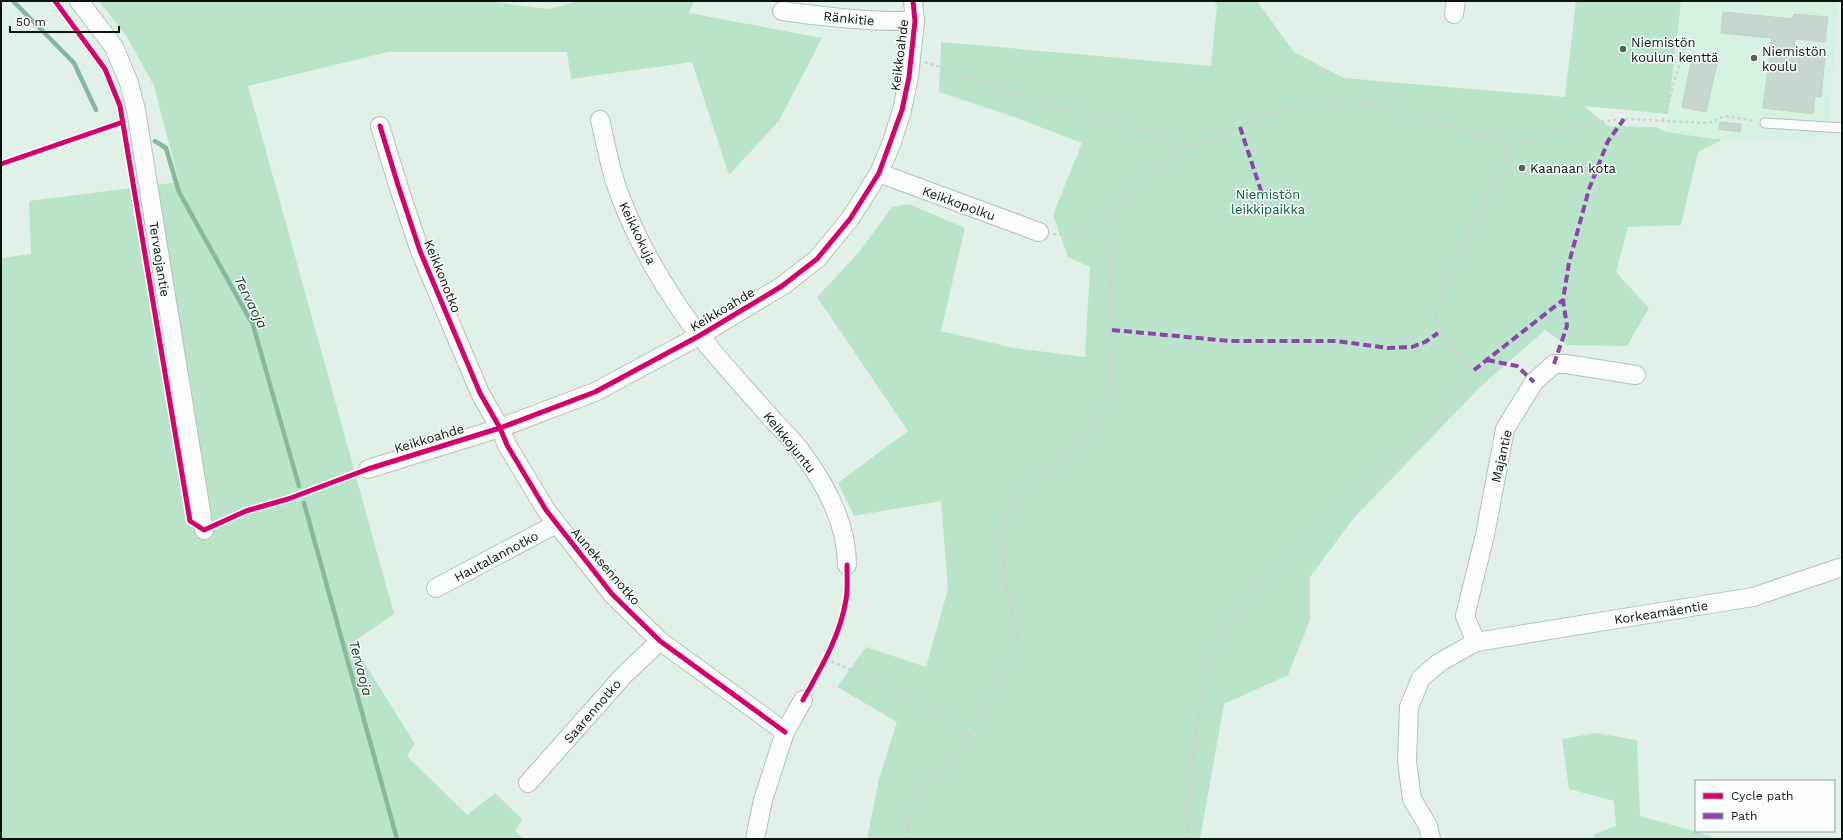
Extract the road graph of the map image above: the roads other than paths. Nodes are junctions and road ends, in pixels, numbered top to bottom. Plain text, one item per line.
1 (79, 1) edge
2 (913, 1) edge
3 (782, 11) dead end
4 (915, 21) junction
5 (600, 120) dead end
6 (1765, 123) road end
7 (380, 126) dead end
8 (1842, 128) edge
9 (879, 174) junction
10 (1039, 232) road end
11 (699, 336) junction
12 (1636, 375) dead end
13 (500, 428) junction
14 (368, 469) dead end
15 (556, 524) junction
16 (204, 530) dead end
17 (847, 566) dead end
18 (1842, 567) edge
19 (436, 588) dead end
20 (660, 641) junction
21 (1476, 642) junction
22 (803, 700) dead end
23 (785, 732) junction
24 (528, 783) dead end
25 (755, 839) edge
26 (1431, 839) edge

1 - 16 street, Tervaojantie
2 - 4 street, Keikkoahde
3 - 4 street, Ränkitie
4 - 9 street, Keikkoahde
5 - 11 street, Keikkokuja
6 - 8 lane
7 - 13 street, Keikkonotko
9 - 10 street, Keikkopolku
9 - 11 street, Keikkoahde
11 - 13 street, Keikkoahde
11 - 17 street, Keikkojuntu
12 - 21 street, Majantie
13 - 14 street, Keikkoahde
13 - 15 street, Auneksennotko
15 - 19 street, Hautalannotko
15 - 20 street, Auneksennotko
18 - 21 street, Korkeamäentie
20 - 23 street, Auneksennotko
20 - 24 street, Saarennotko
21 - 26 street, Korkeamäentie
22 - 23 street
23 - 25 street

